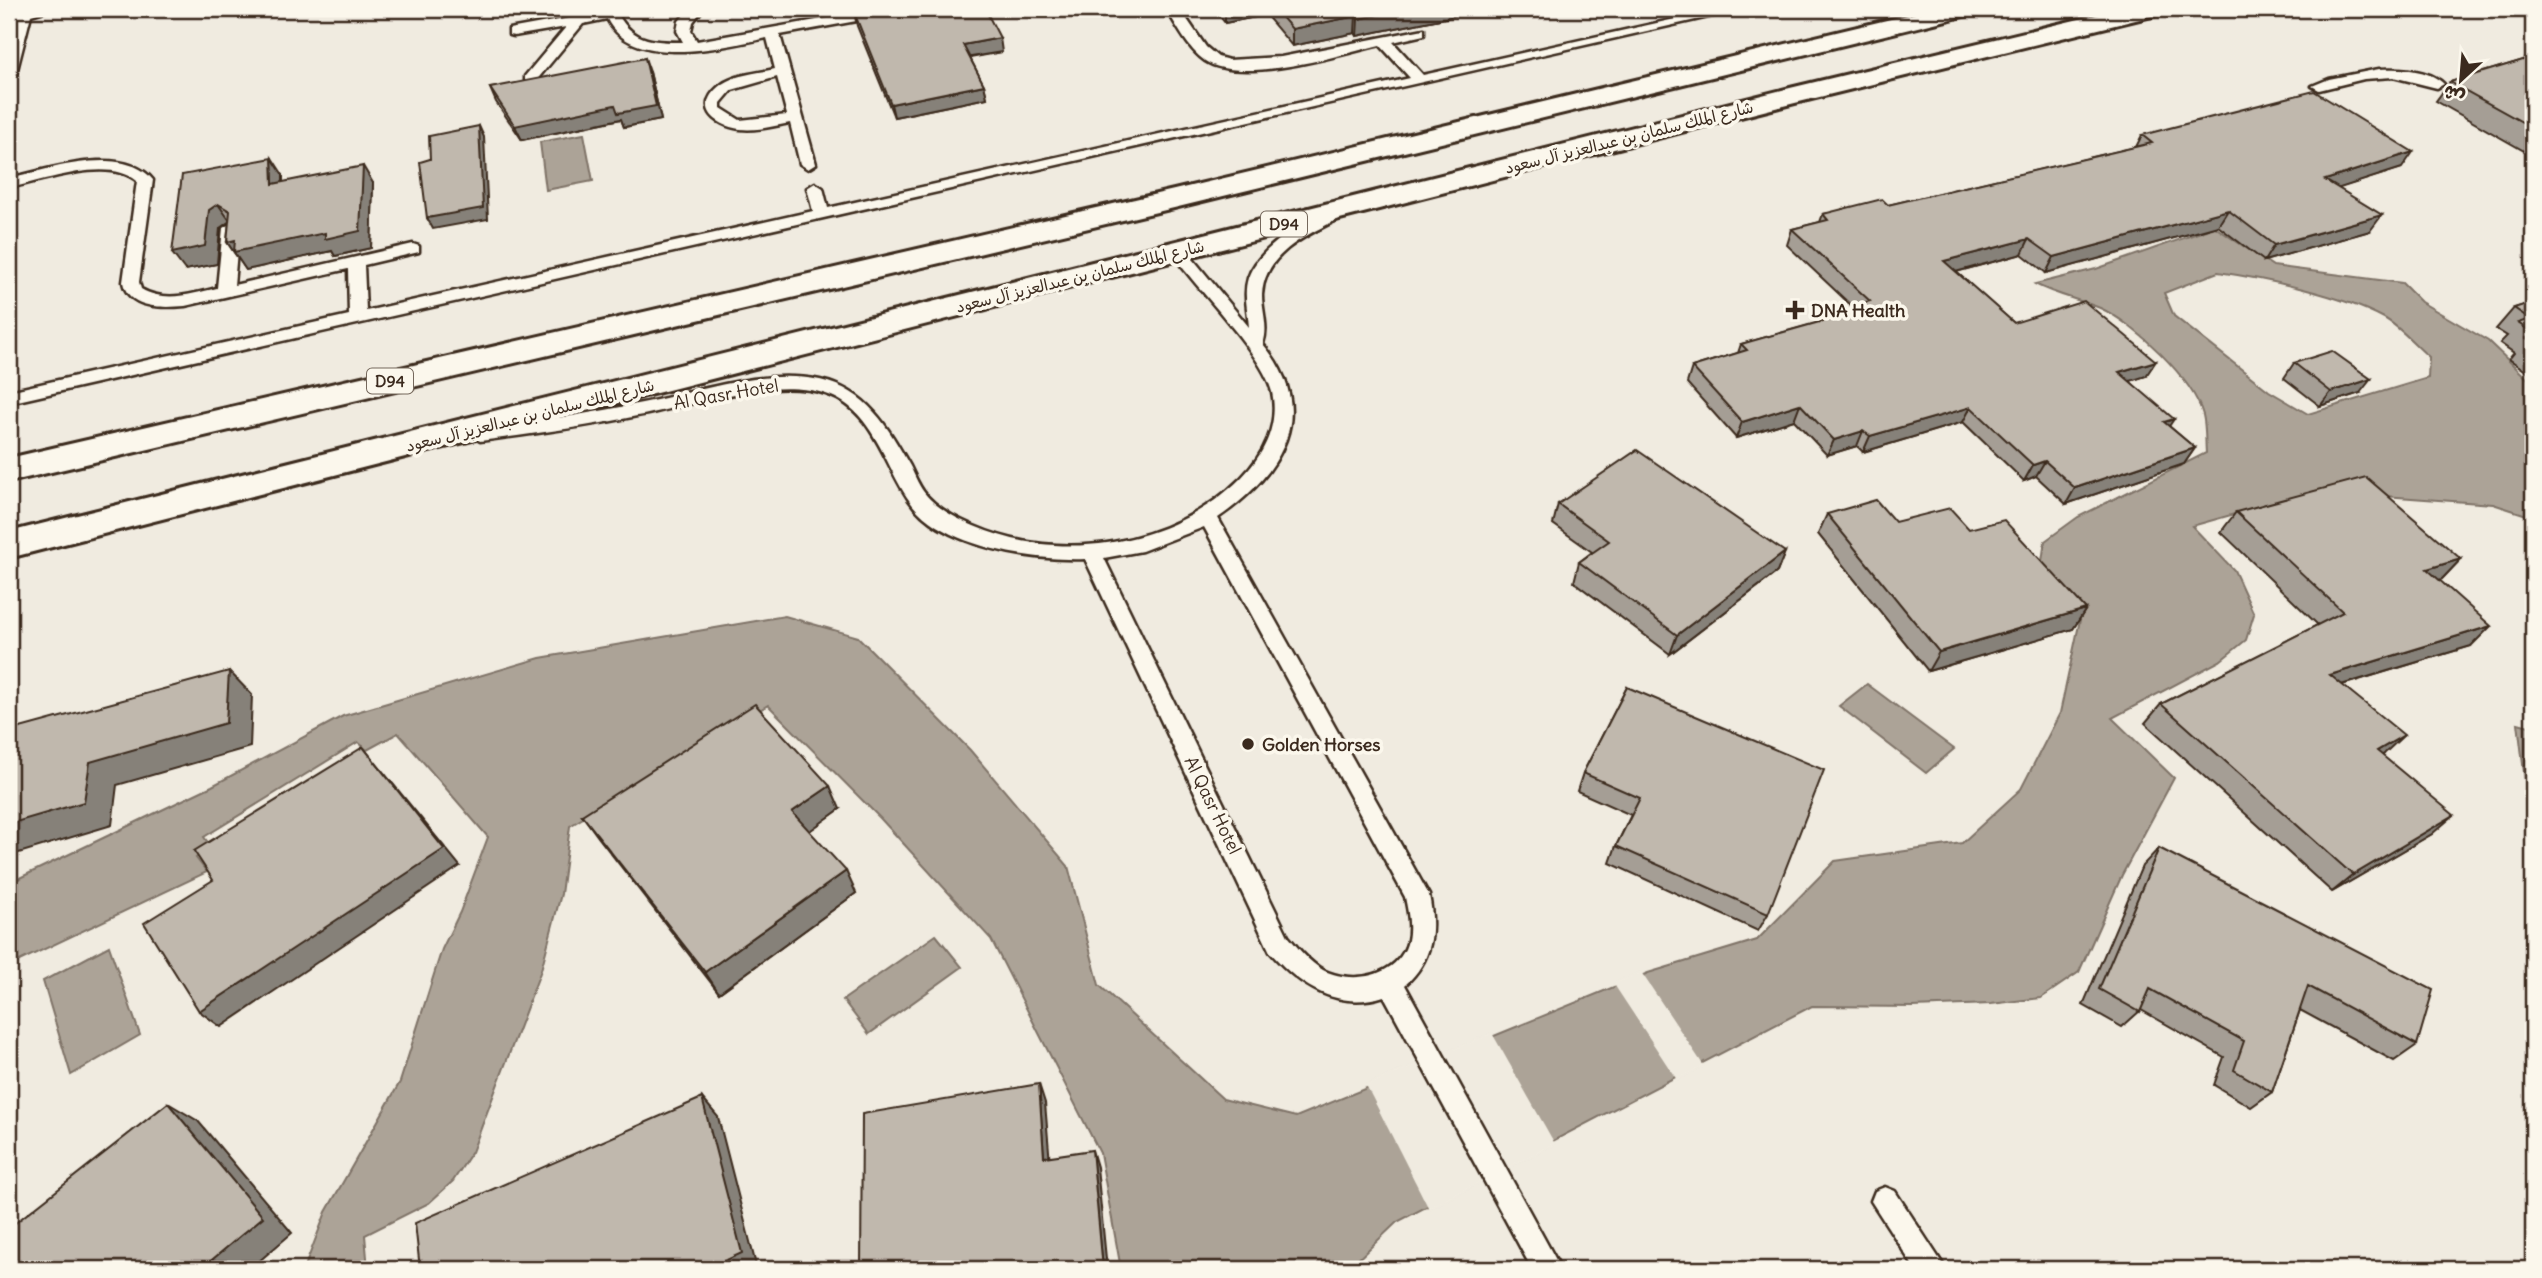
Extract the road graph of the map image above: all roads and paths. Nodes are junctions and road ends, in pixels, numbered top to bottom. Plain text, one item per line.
1 (44, 9) edge
2 (696, 9) edge
3 (901, 9) edge
4 (1173, 9) edge
5 (1737, 9) edge
6 (2151, 9) edge
7 (882, 10) edge
8 (1954, 10) edge
9 (24, 12) junction
10 (609, 12) edge
11 (851, 13) edge
12 (9, 15) edge
13 (579, 20) junction
14 (514, 32) dead end
15 (772, 32) junction
16 (1419, 32) dead end
17 (1382, 39) junction
18 (693, 47) junction
19 (783, 71) junction
20 (9, 74) edge
21 (530, 79) edge
22 (1420, 80) junction
23 (2437, 84) dead end
24 (2319, 86) dead end
25 (795, 118) junction
26 (808, 164) dead end
27 (9, 183) edge
28 (815, 188) dead end
29 (1346, 209) junction
30 (822, 214) junction
31 (231, 228) edge
32 (1018, 233) junction
33 (414, 249) dead end
34 (1178, 251) junction
35 (356, 262) junction
36 (225, 292) junction
37 (358, 318) junction
38 (1255, 343) junction
39 (9, 397) edge
40 (418, 443) junction
41 (105, 447) junction
42 (9, 469) edge
43 (9, 476) edge
44 (1208, 517) junction
45 (9, 544) edge
46 (1091, 552) junction
47 (1390, 981) junction
48 (1885, 1201) dead end
49 (1548, 1269) edge
50 (1933, 1269) edge

1 - 9 lane
2 - 18 lane
3 - 7 lane
4 - 17 lane
5 - 22 lane
6 - 29 main road, شارع الملك سلمان بن عبدالعزيز آل سعود / D94
7 - 11 lane
8 - 32 main road, D94
9 - 12 lane
9 - 20 lane
10 - 13 lane
10 - 18 lane
11 - 15 lane
13 - 14 lane
13 - 21 lane
15 - 18 lane
15 - 19 lane
16 - 17 lane
17 - 22 lane
19 - 25 lane
19 - 25 lane
22 - 30 lane
23 - 24 lane
25 - 26 lane
27 - 36 lane
28 - 30 lane
29 - 34 main road, شارع الملك سلمان بن عبدالعزيز آل سعود / D94
29 - 38 lane
30 - 37 lane
31 - 36 lane
32 - 34 main road
32 - 41 main road, D94
33 - 35 lane
34 - 38 lane, Al Qasr Hotel
34 - 40 main road, شارع الملك سلمان بن عبدالعزيز آل سعود / D94
35 - 36 lane
35 - 37 lane
37 - 39 lane
38 - 44 lane, Al Qasr Hotel
40 - 45 main road, شارع الملك سلمان بن عبدالعزيز آل سعود / D94
40 - 46 lane, Al Qasr Hotel
41 - 42 main road, D94
41 - 43 main road
44 - 46 lane, Al Qasr Hotel
44 - 47 lane
46 - 47 lane, Al Qasr Hotel
47 - 49 lane
48 - 50 lane

